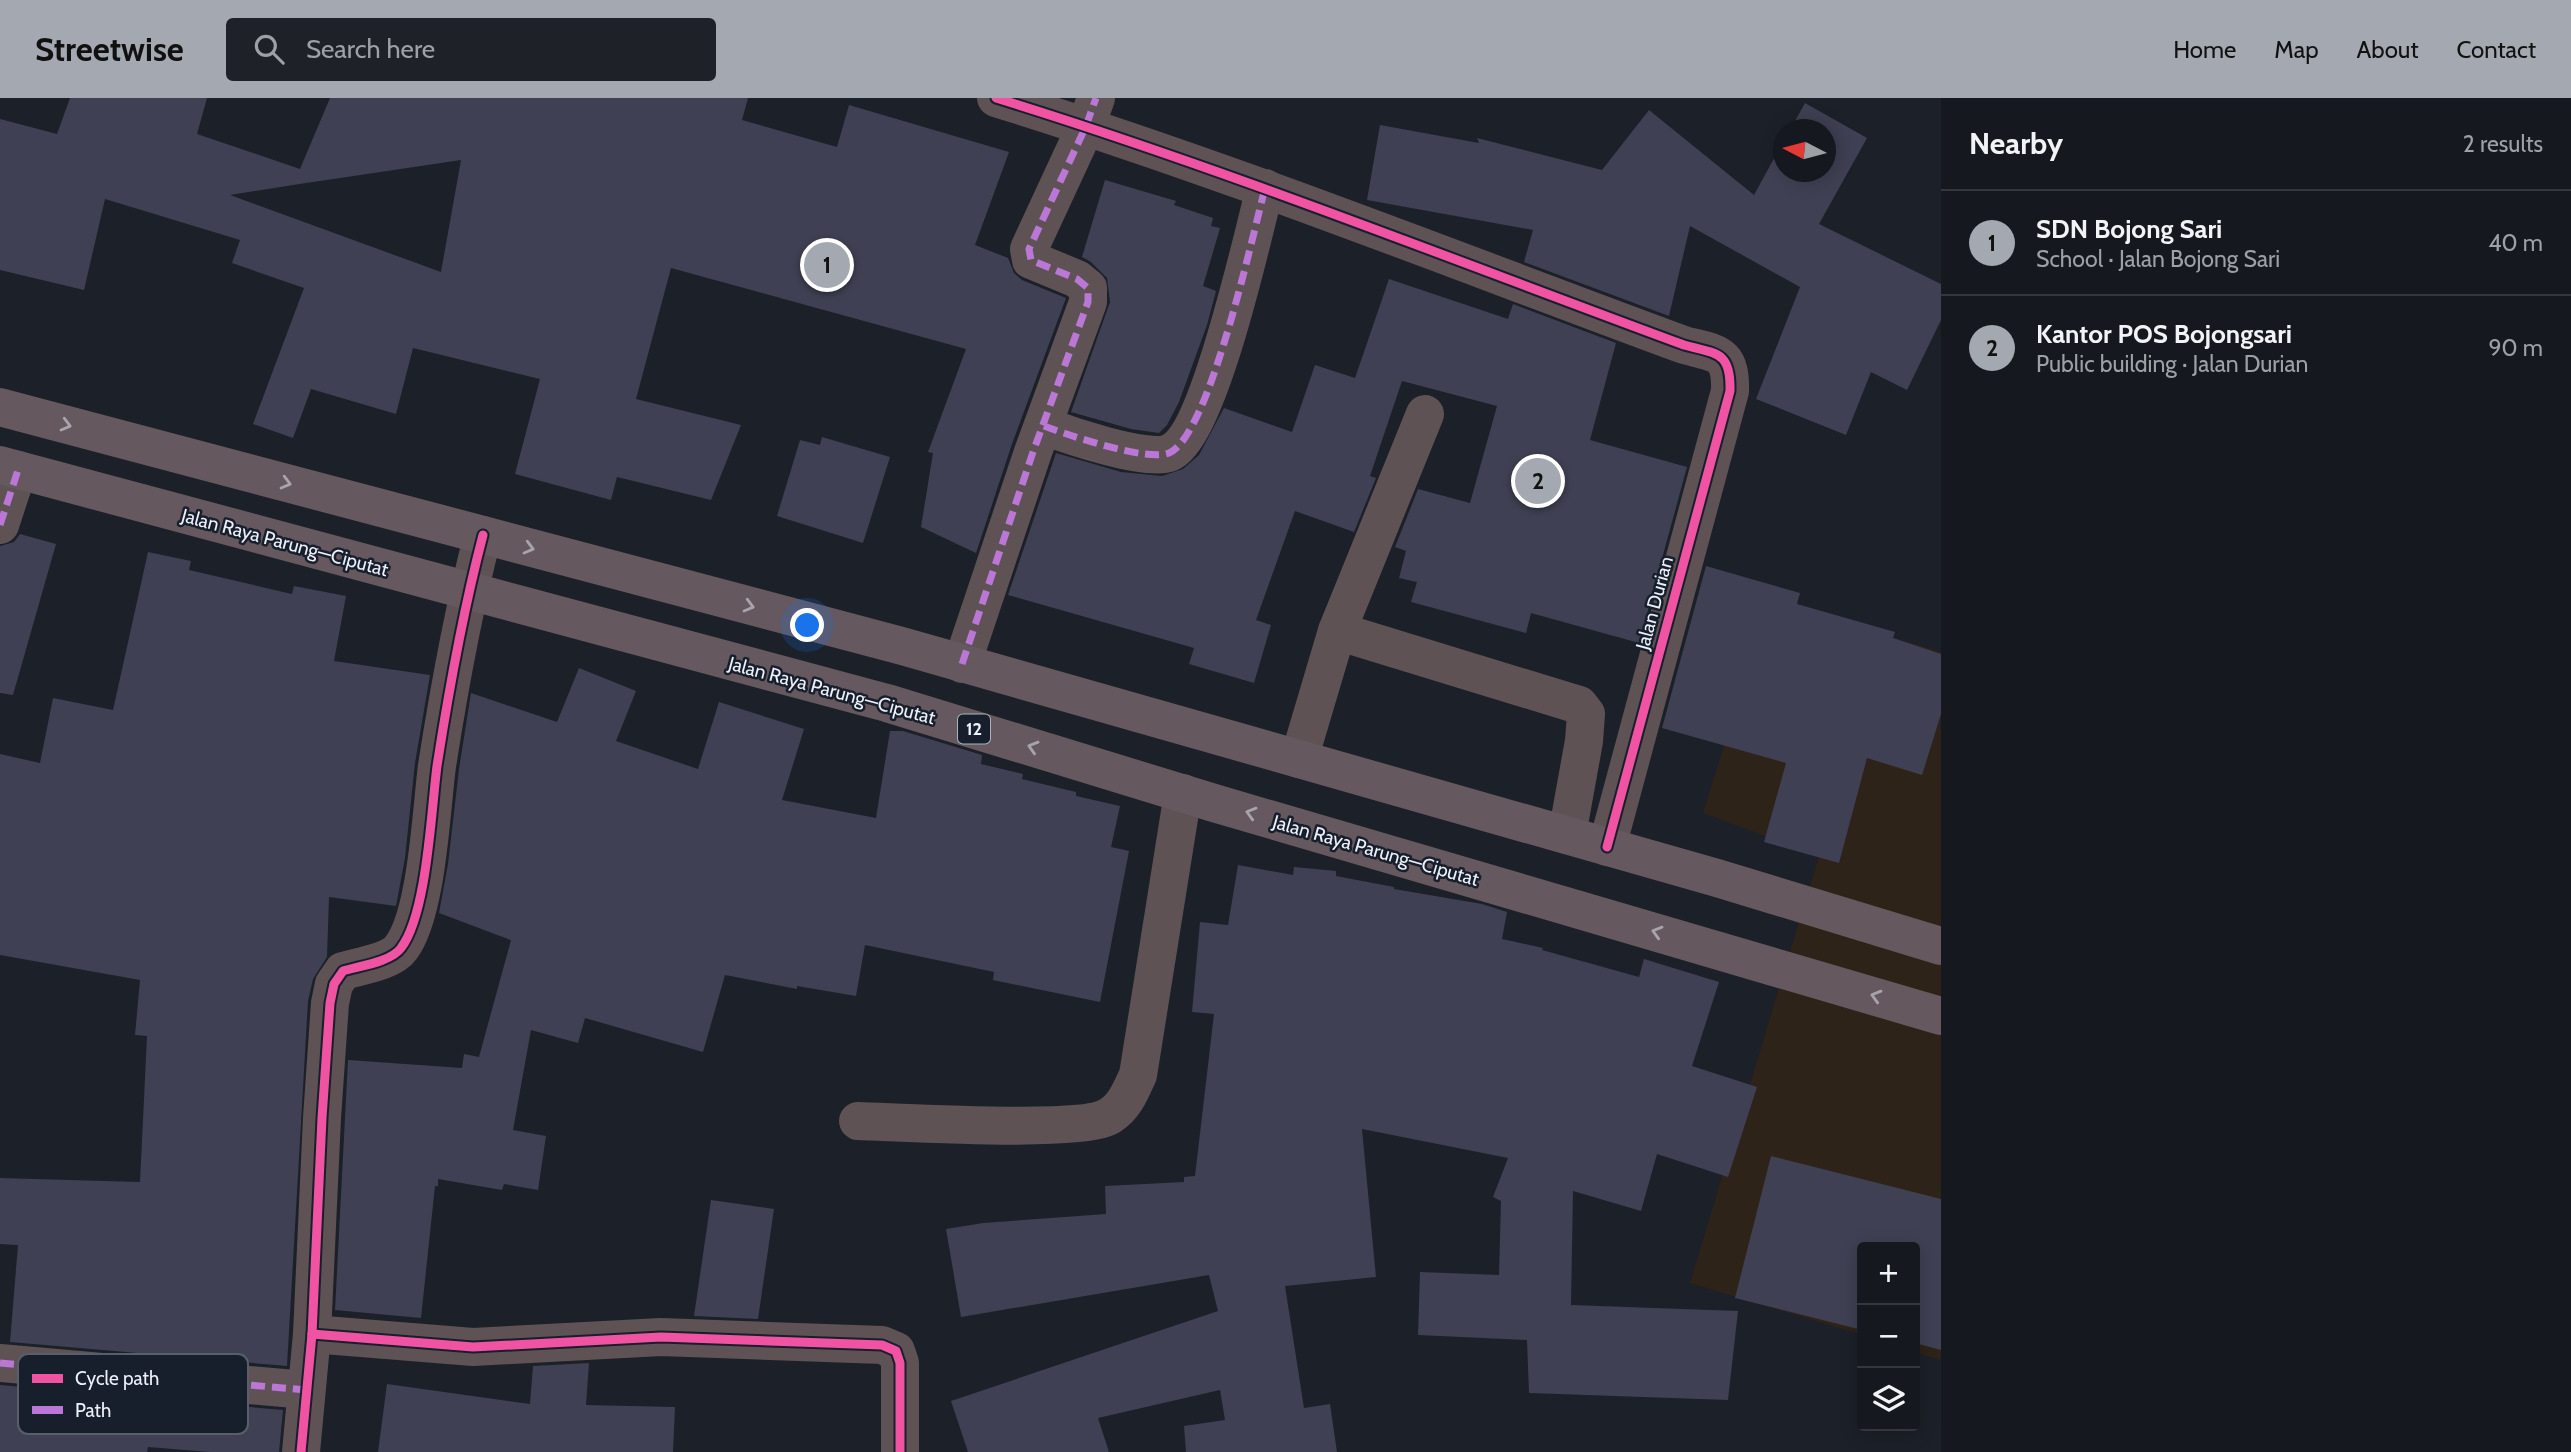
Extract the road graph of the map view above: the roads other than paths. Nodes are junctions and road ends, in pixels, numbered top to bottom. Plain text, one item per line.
1 (996, 98) edge
2 (1091, 112) edge
3 (1265, 188) junction
4 (0, 407) edge
5 (1425, 414) dead end
6 (1044, 426) junction
7 (9, 467) edge
8 (0, 525) edge
9 (483, 535) junction
10 (468, 592) junction
11 (1337, 631) junction
12 (962, 664) junction
13 (1299, 759) junction
14 (1183, 793) junction
15 (1567, 835) junction
16 (1607, 847) junction
17 (1941, 946) edge
18 (1941, 1016) edge
19 (858, 1121) dead end
20 (312, 1334) junction
21 (0, 1363) edge
22 (18, 1365) edge
23 (248, 1385) edge
24 (306, 1390) junction
25 (301, 1452) edge
26 (900, 1452) edge

1 - 2 street
2 - 3 street
2 - 6 street
3 - 6 street
3 - 16 street, Jalan Durian
4 -> 9 highway
5 - 11 street
6 - 12 street
7 - 8 street
7 - 10 highway, Jalan Raya Parung—Ciputat / 12
9 - 10 street
9 -> 12 highway
14 -> 10 highway, Jalan Raya Parung—Ciputat / 12
10 - 20 street
11 - 13 street
11 - 15 street
12 - 13 highway
13 - 15 highway
18 -> 14 highway, Jalan Raya Parung—Ciputat / 12
14 - 19 street
15 - 16 highway
16 - 17 highway
20 - 24 street
20 - 26 street
21 - 22 street
23 - 24 street
24 - 25 street

